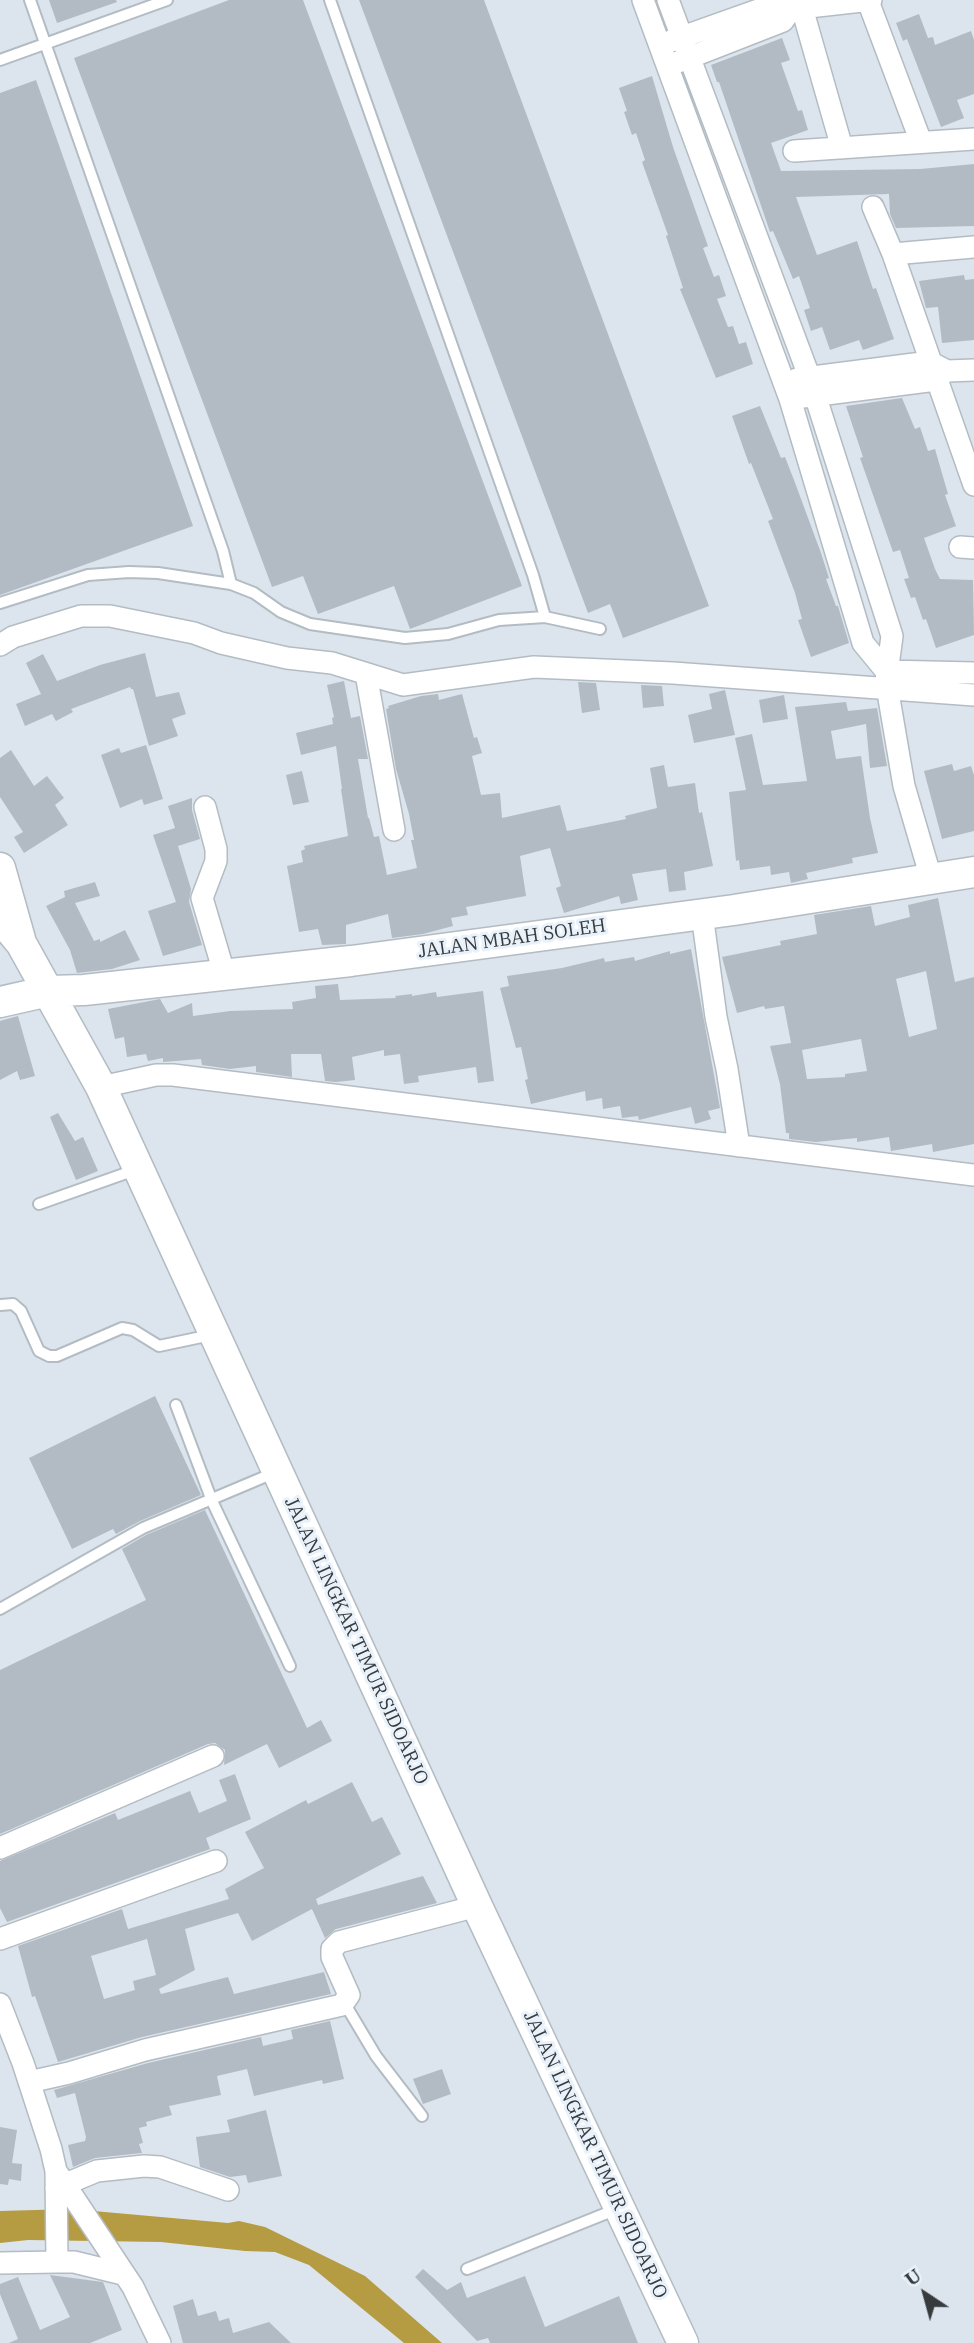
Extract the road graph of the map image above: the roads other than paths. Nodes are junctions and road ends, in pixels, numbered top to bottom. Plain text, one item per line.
1 (30, 0) edge
2 (167, 0) edge
3 (330, 0) edge
4 (643, 0) edge
5 (668, 0) edge
6 (869, 0) edge
7 (786, 8) edge
8 (682, 36) junction
9 (47, 44) junction
10 (660, 46) junction
11 (691, 57) junction
12 (0, 60) edge
13 (667, 66) junction
14 (974, 139) edge
15 (921, 142) junction
16 (842, 148) junction
17 (793, 151) dead end
18 (873, 207) dead end
19 (974, 247) edge
20 (893, 254) junction
21 (974, 370) edge
22 (938, 371) junction
23 (812, 385) junction
24 (787, 391) junction
25 (965, 440) edge
26 (974, 485) edge
27 (231, 584) junction
28 (0, 603) edge
29 (545, 617) junction
30 (600, 629) dead end
31 (0, 645) edge
32 (974, 673) edge
33 (366, 674) junction
34 (886, 680) junction
35 (974, 695) edge
36 (205, 807) dead end
37 (394, 830) dead end
38 (0, 868) edge
39 (974, 872) edge
40 (931, 878) junction
41 (702, 914) junction
42 (0, 918) edge
43 (21, 943) junction
44 (225, 976) junction
45 (49, 991) junction
46 (0, 1002) edge
47 (102, 1087) junction
48 (739, 1146) junction
49 (138, 1169) junction
50 (974, 1175) edge
51 (39, 1204) dead end
52 (0, 1306) edge
53 (215, 1334) junction
54 (176, 1405) dead end
55 (278, 1472) junction
56 (212, 1501) junction
57 (0, 1609) edge
58 (290, 1666) dead end
59 (213, 1756) dead end
60 (0, 1848) edge
61 (216, 1861) dead end
62 (477, 1906) junction
63 (0, 1939) edge
64 (0, 2004) edge
65 (345, 2004) junction
66 (29, 2082) junction
67 (422, 2116) dead end
68 (61, 2186) junction
69 (228, 2190) dead end
70 (619, 2208) junction
71 (57, 2254) junction
72 (0, 2263) edge
73 (467, 2269) dead end
74 (123, 2274) junction
75 (160, 2343) edge
76 (683, 2343) edge

1 - 9 lane
2 - 9 lane
3 - 29 lane
4 - 10 street
5 - 8 street
6 - 7 street
6 - 15 street
7 - 8 street
7 - 11 street
7 - 16 street
8 - 10 street
8 - 11 street
9 - 12 lane
9 - 27 lane
10 - 13 street
11 - 13 street
11 - 23 street
13 - 24 street
14 - 15 street
15 - 16 street
16 - 17 street
18 - 20 street
19 - 20 street
20 - 22 street
21 - 22 street
22 - 23 street
22 - 25 street
23 - 24 street
23 - 34 street
24 - 34 street
25 - 26 street
27 - 28 lane
27 - 29 lane
29 - 30 lane
31 - 33 street
32 - 34 street
33 - 34 street
33 - 37 street
34 - 35 street
34 - 40 street
36 - 44 street
38 - 43 main road
39 - 40 main road, JALAN MBAH SOLEH
40 - 41 main road, JALAN MBAH SOLEH
41 - 44 main road, JALAN MBAH SOLEH
41 - 48 street
42 - 43 main road
43 - 45 main road, JALAN LINGKAR TIMUR SIDOARJO
44 - 45 main road, JALAN MBAH SOLEH
45 - 46 main road, JALAN MBAH SOLEH
45 - 47 main road, JALAN LINGKAR TIMUR SIDOARJO
47 - 48 street
47 - 49 main road, JALAN LINGKAR TIMUR SIDOARJO
48 - 50 street
49 - 51 lane
49 - 53 main road, JALAN LINGKAR TIMUR SIDOARJO
52 - 53 lane
53 - 55 main road, JALAN LINGKAR TIMUR SIDOARJO
54 - 56 lane
55 - 56 lane
55 - 62 main road, JALAN LINGKAR TIMUR SIDOARJO
56 - 57 lane
56 - 58 lane
59 - 60 street
61 - 63 street
62 - 65 street
62 - 70 main road, JALAN LINGKAR TIMUR SIDOARJO
64 - 66 street
65 - 66 street
65 - 67 lane
66 - 68 street
68 - 69 street
68 - 71 street
68 - 74 street
70 - 73 lane
70 - 76 main road, JALAN LINGKAR TIMUR SIDOARJO
71 - 72 street
71 - 74 street
74 - 75 street

